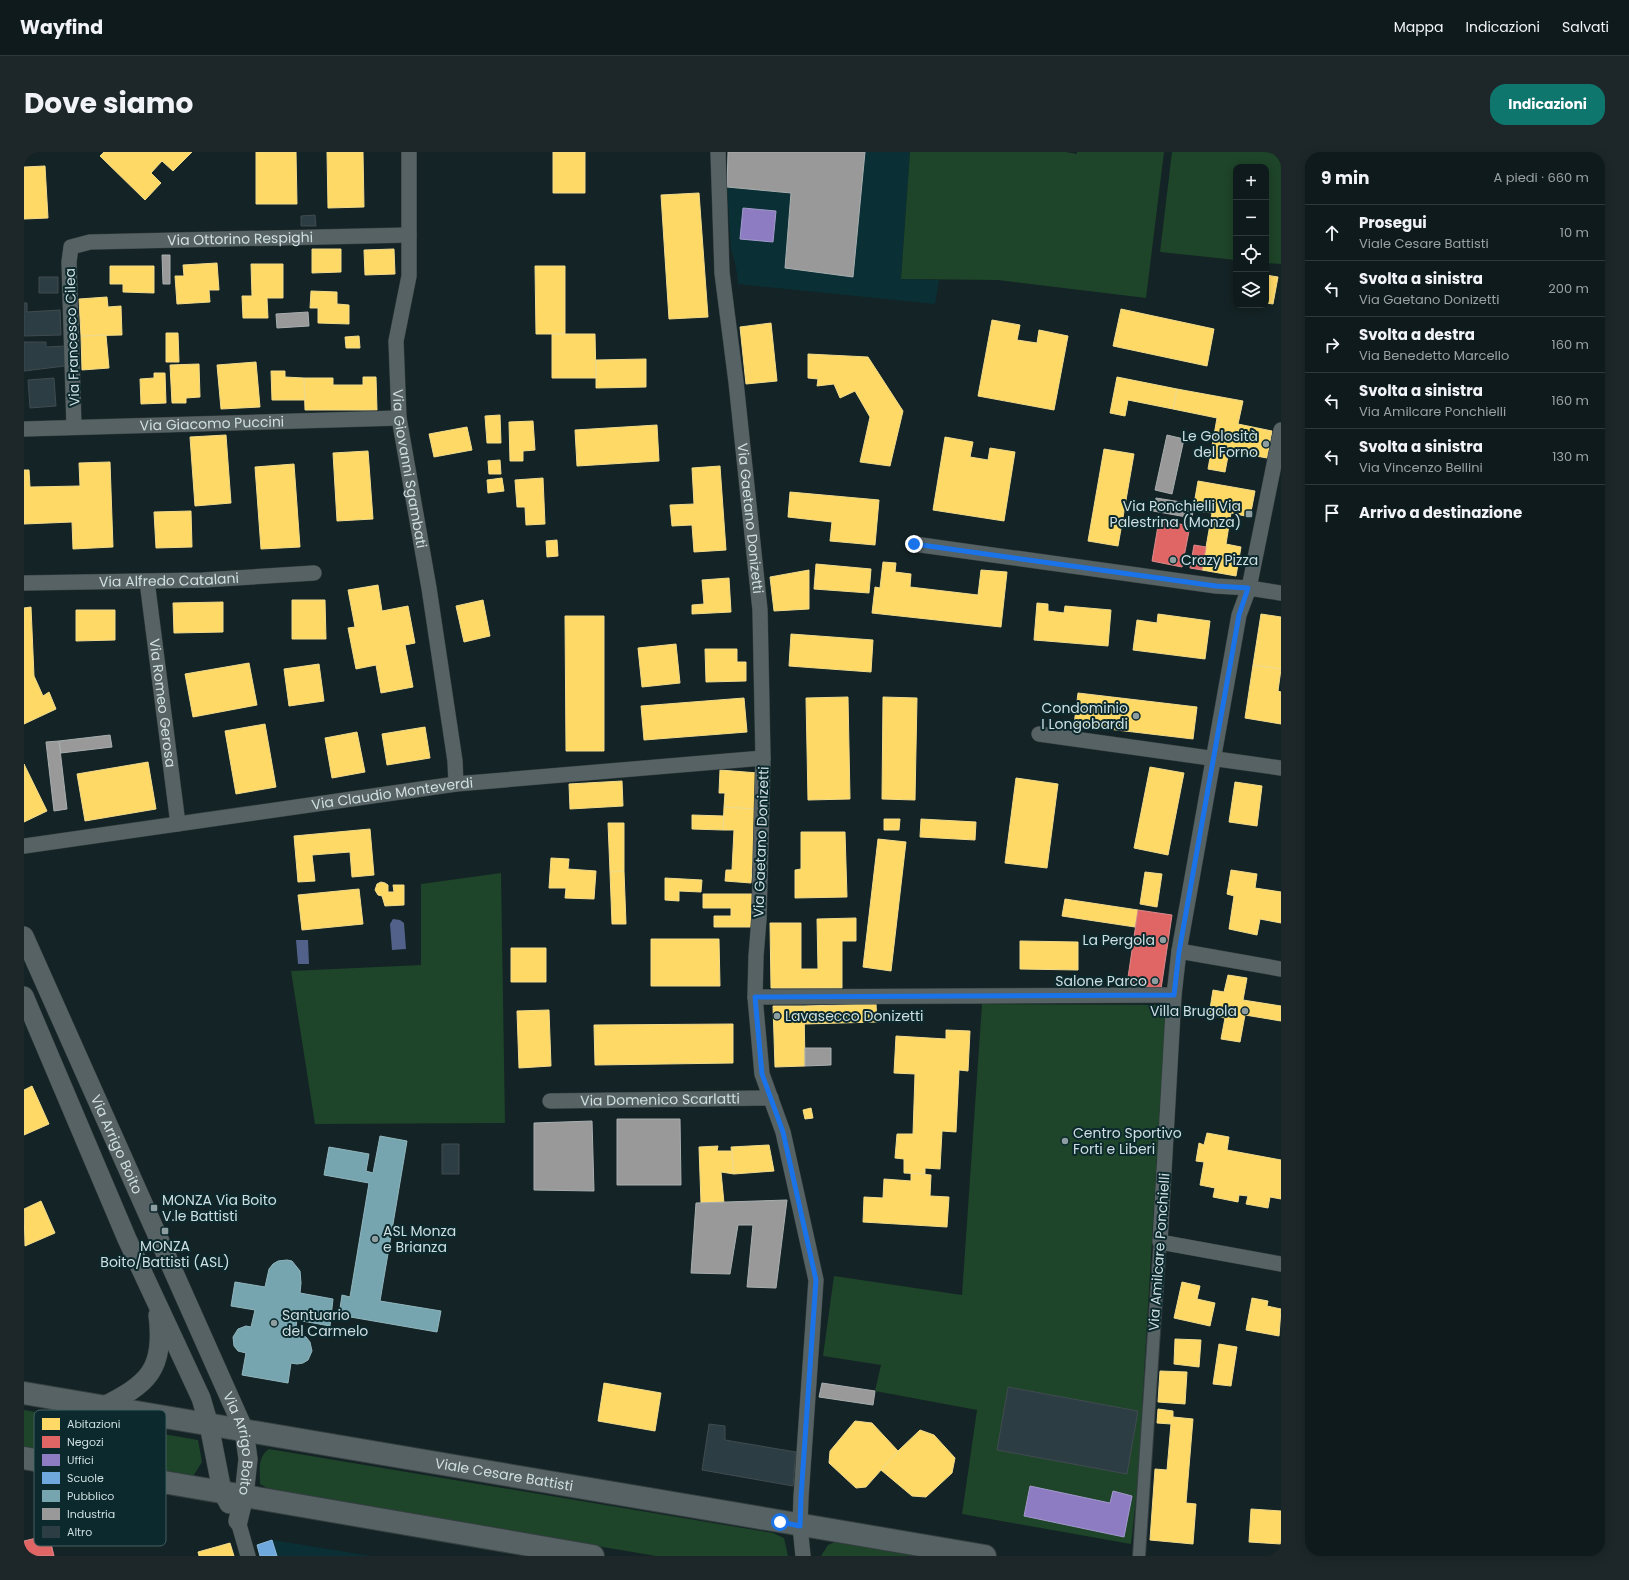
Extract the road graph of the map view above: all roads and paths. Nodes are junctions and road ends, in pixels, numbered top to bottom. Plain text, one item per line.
1 (409, 152) edge
2 (718, 152) edge
3 (409, 235) junction
4 (71, 247) joint
5 (399, 418) junction
6 (74, 427) junction
7 (24, 429) edge
8 (1281, 430) edge
9 (914, 544) dead end
10 (314, 574) dead end
11 (147, 581) junction
12 (24, 583) edge
13 (1248, 588) junction
14 (1281, 593) edge
15 (1039, 734) dead end
16 (764, 758) junction
17 (1213, 759) junction
18 (1281, 768) edge
19 (456, 784) junction
20 (178, 824) junction
21 (24, 846) edge
22 (24, 936) edge
23 (1179, 952) junction
24 (1281, 969) edge
25 (1174, 995) junction
26 (24, 996) edge
27 (755, 997) junction
28 (771, 1098) junction
29 (550, 1101) dead end
30 (1160, 1242) junction
31 (1281, 1264) edge
32 (150, 1287) junction
33 (24, 1393) edge
34 (102, 1407) junction
35 (120, 1410) edge
36 (166, 1418) edge
37 (209, 1425) junction
38 (244, 1430) junction
39 (24, 1458) edge
40 (34, 1460) edge
41 (166, 1482) edge
42 (222, 1491) junction
43 (244, 1496) junction
44 (238, 1521) junction
45 (800, 1526) junction
46 (248, 1556) edge
47 (593, 1556) edge
48 (803, 1556) edge
49 (985, 1556) edge
50 (1139, 1556) edge

1 - 3 street, Via Giovanni Sgambati
2 - 16 street, Via Gaetano Donizetti
3 - 4 street, Via Ottorino Respighi
3 - 5 street, Via Giovanni Sgambati
4 - 6 street, Via Francesco Cilea
5 - 6 street, Via Giacomo Puccini
5 - 19 street, Via Giovanni Sgambati
6 - 7 street, Via Giacomo Puccini
8 - 13 street, Via Amilcare Ponchielli
9 - 13 street
10 - 11 street, Via Alfredo Catalani
11 - 12 street, Via Alfredo Catalani
11 - 20 street, Via Romeo Gerosa
13 - 14 street
13 - 17 street, Via Amilcare Ponchielli
15 - 17 street
16 - 19 street, Via Claudio Monteverdi
16 - 27 street, Via Gaetano Donizetti
17 - 18 street
17 - 23 street, Via Amilcare Ponchielli
19 - 20 street, Via Claudio Monteverdi
20 - 21 street, Via Claudio Monteverdi
22 - 38 street, Via Arrigo Boito
23 - 24 street
23 - 25 street, Via Amilcare Ponchielli
25 - 27 street
25 - 30 street, Via Amilcare Ponchielli
26 - 32 street, Via Arrigo Boito
27 - 28 street, Via Gaetano Donizetti
28 - 29 street, Via Domenico Scarlatti
28 - 45 street, Via Gaetano Donizetti
30 - 31 street
30 - 50 street, Via Amilcare Ponchielli
32 - 34 street
32 - 37 street, Via Arrigo Boito
33 - 34 main road, Viale Cesare Battisti
34 - 35 main road, Viale Cesare Battisti
36 - 37 main road, Viale Cesare Battisti
37 - 38 main road, Viale Cesare Battisti
37 - 42 street, Via Arrigo Boito
38 - 43 street, Via Arrigo Boito
38 - 45 main road, Viale Cesare Battisti
39 - 40 main road
41 - 42 main road
42 - 43 main road
42 - 44 street, Via Arrigo Boito
43 - 44 street, Via Arrigo Boito
43 - 47 main road
44 - 46 street
45 - 48 street, Via Gaetano Donizetti
45 - 49 main road, Viale Cesare Battisti

